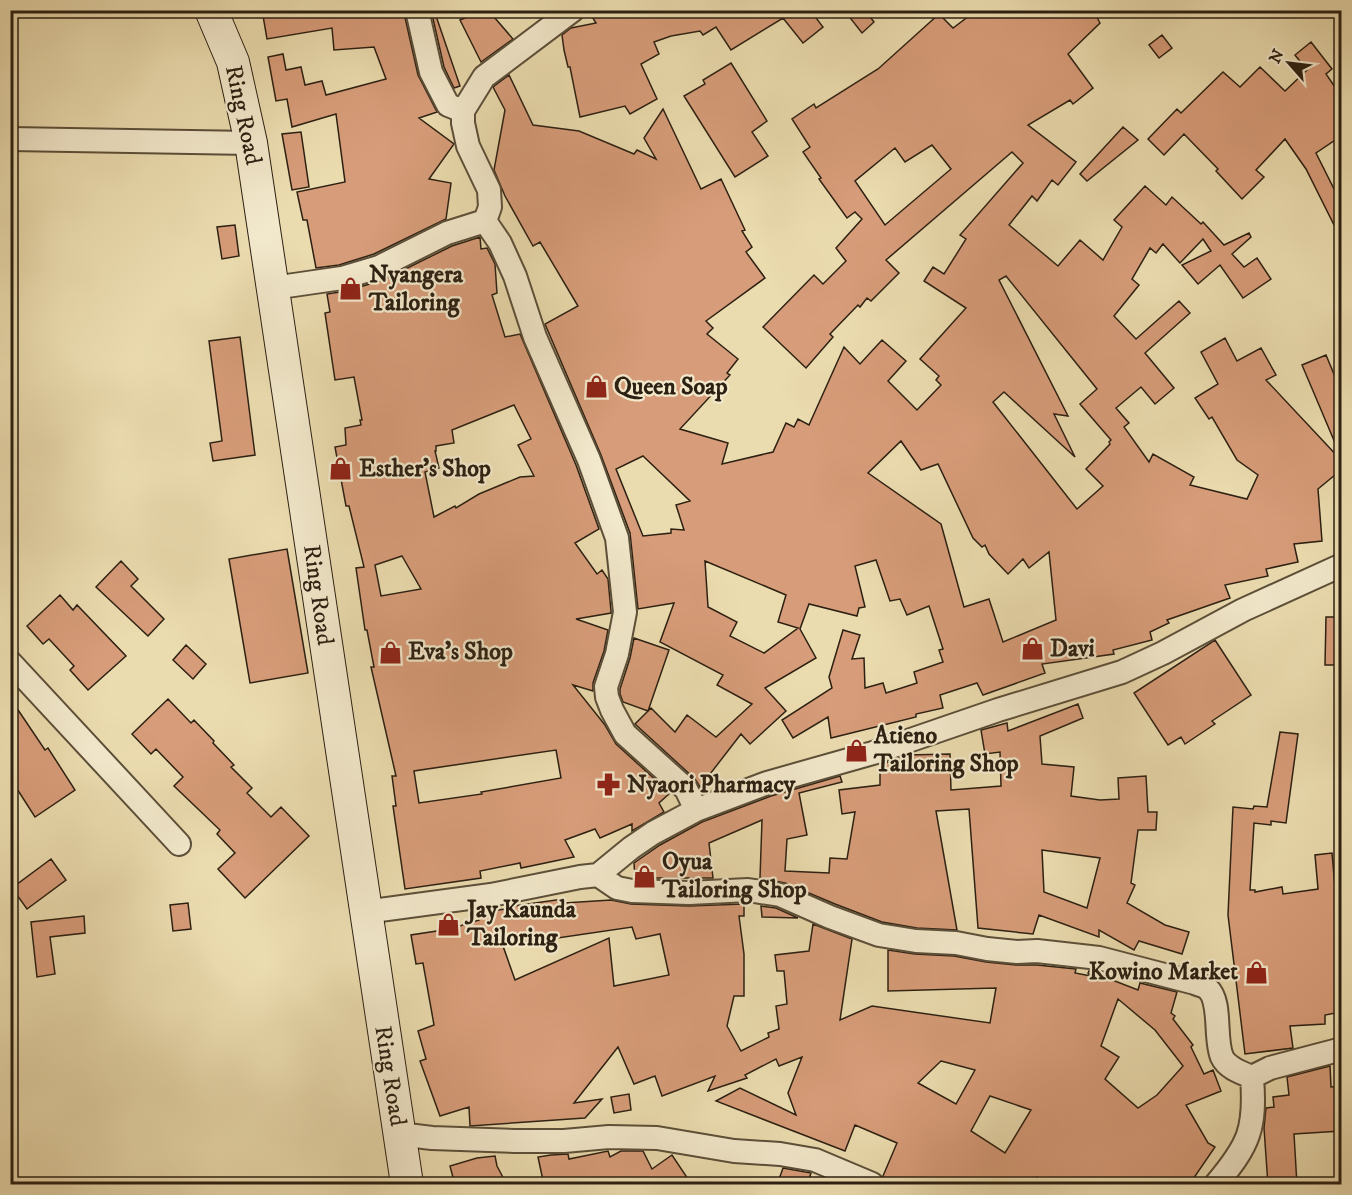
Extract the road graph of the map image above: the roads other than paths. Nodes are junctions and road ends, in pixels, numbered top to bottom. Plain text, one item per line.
1 (211, 10) edge
2 (417, 10) edge
3 (573, 10) edge
4 (463, 111) junction
5 (10, 139) edge
6 (251, 143) junction
7 (485, 221) junction
8 (273, 288) junction
9 (1341, 565) edge
10 (10, 662) edge
11 (696, 810) junction
12 (179, 844) dead end
13 (598, 875) junction
14 (365, 912) junction
15 (1341, 1049) edge
16 (1252, 1077) junction
17 (399, 1134) junction
18 (407, 1185) edge
19 (872, 1185) edge
20 (1216, 1185) edge

1 - 6 main road, Ring Road
2 - 4 street
3 - 4 street
4 - 7 street
5 - 6 street
6 - 8 main road, Ring Road
7 - 8 street
7 - 11 street
8 - 14 main road, Ring Road
9 - 11 street
10 - 12 street
11 - 13 street
13 - 14 street
13 - 16 street
14 - 17 main road, Ring Road
15 - 16 street
16 - 20 street
17 - 18 main road, Ring Road
17 - 19 street

